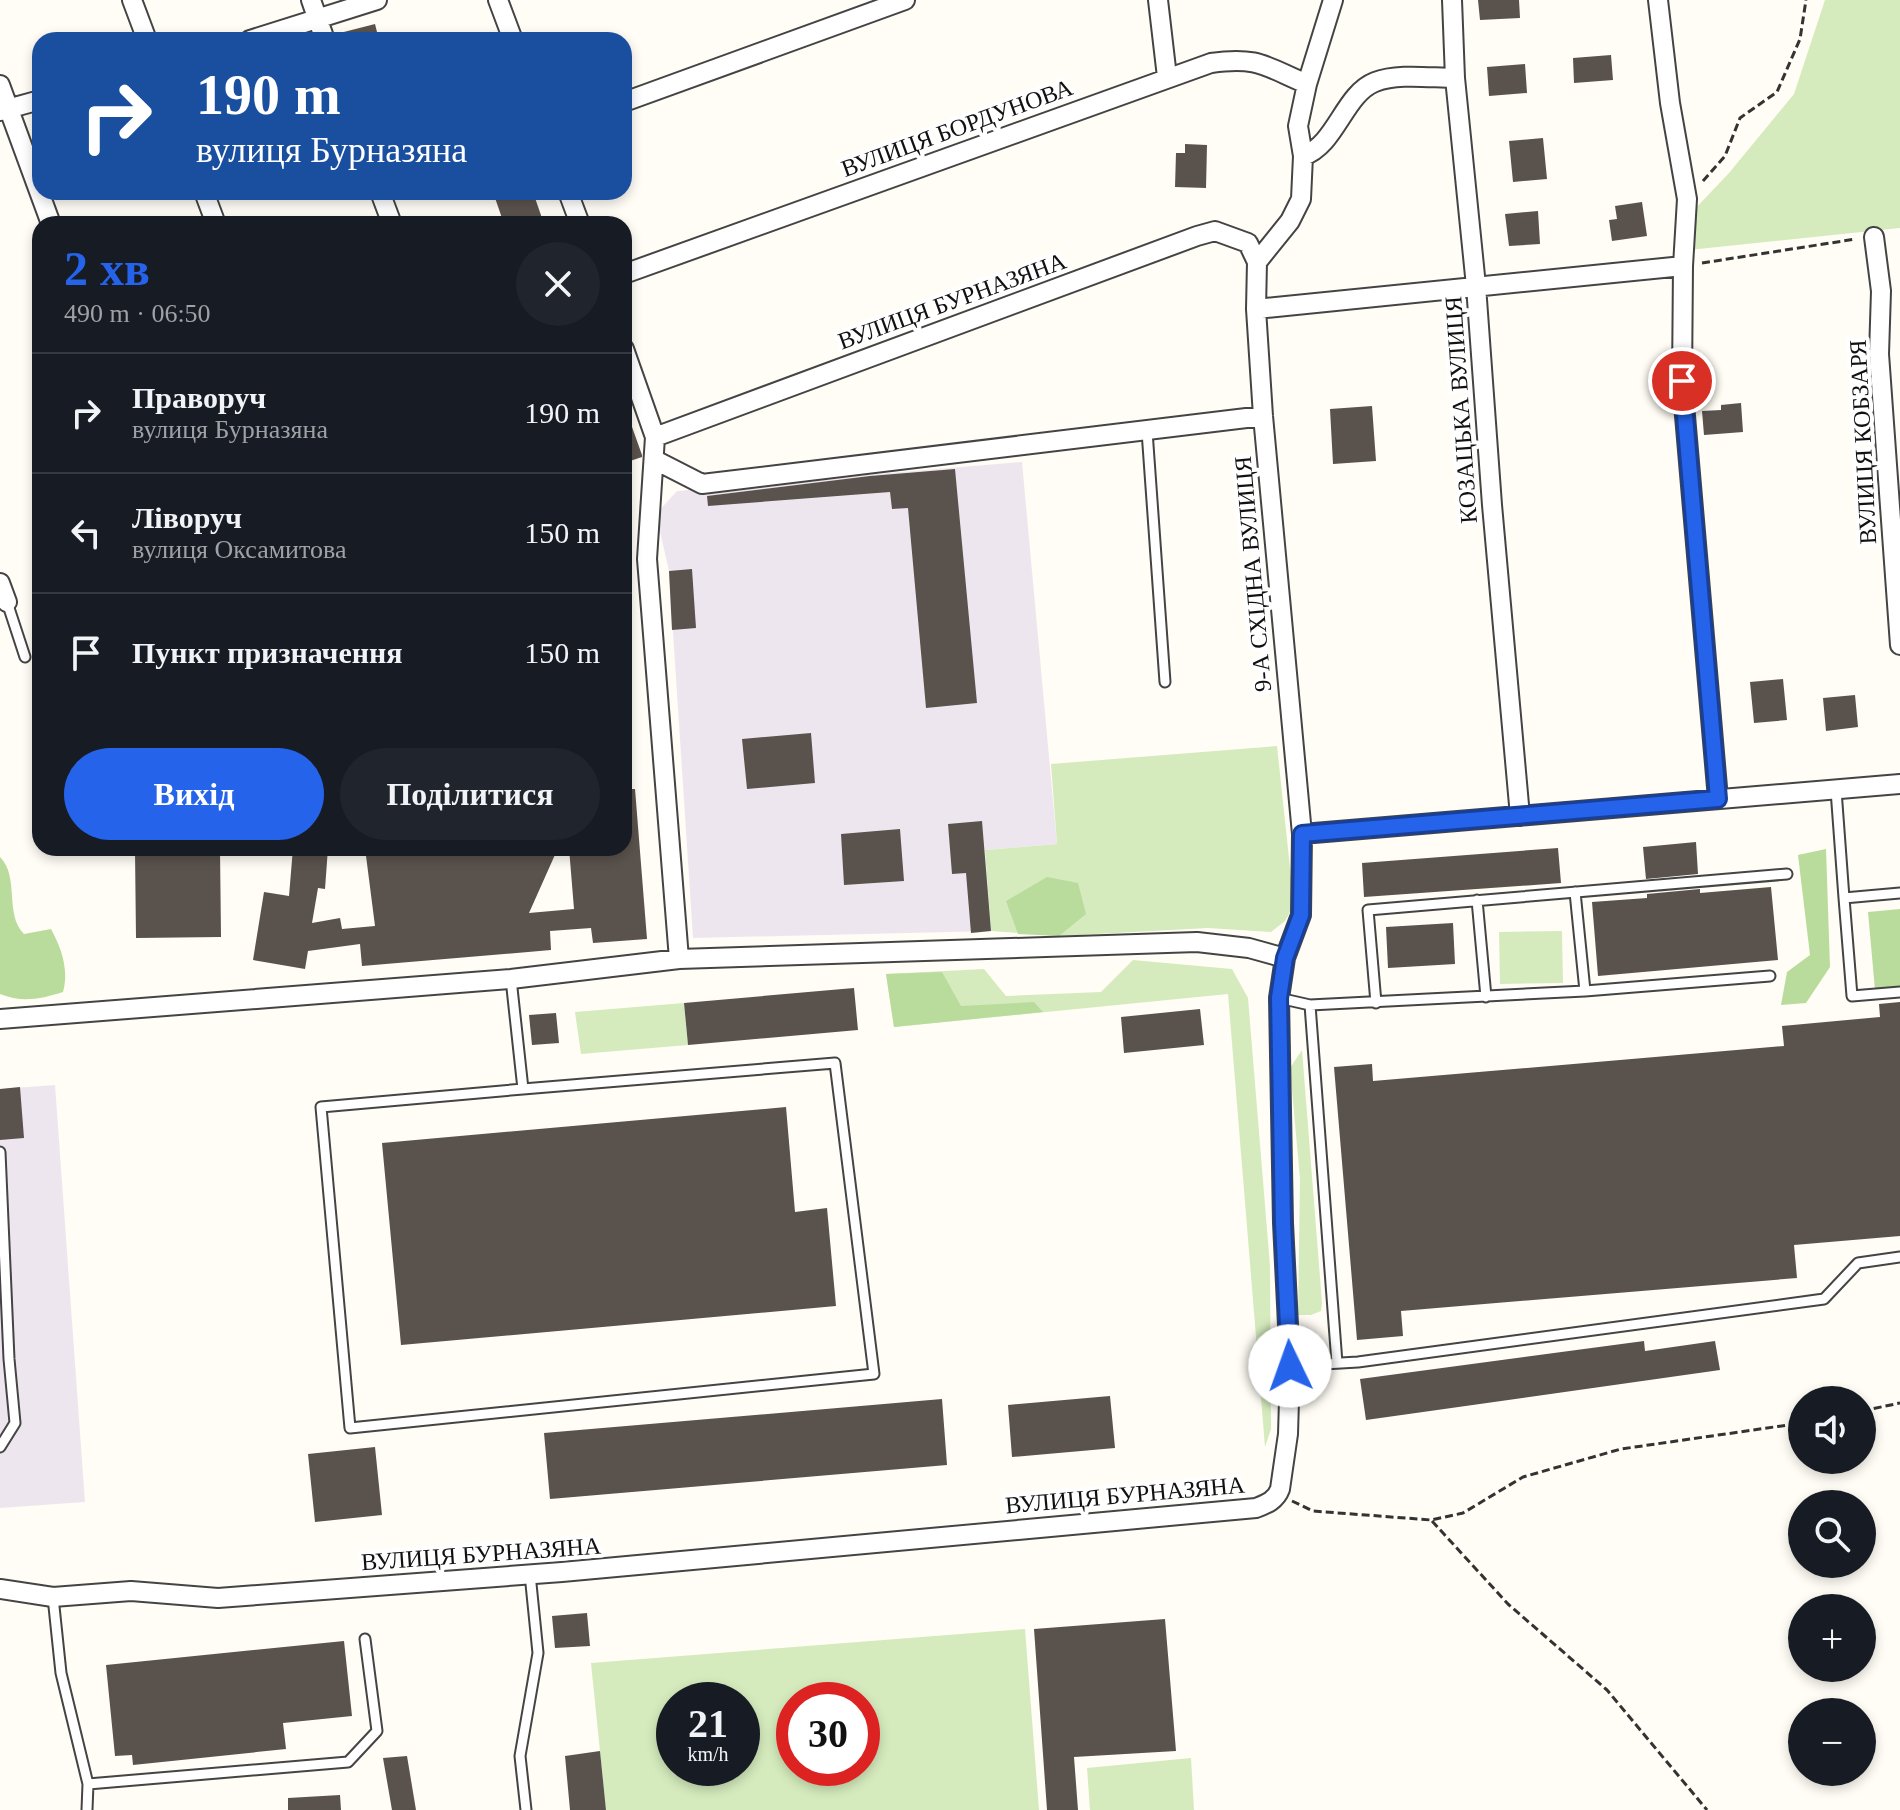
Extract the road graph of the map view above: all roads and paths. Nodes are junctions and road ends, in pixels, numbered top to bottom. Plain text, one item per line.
1 (132, 0) edge
2 (311, 0) edge
3 (377, 0) edge
4 (498, 0) edge
5 (905, 0) edge
6 (1158, 0) edge
7 (1333, 0) edge
8 (1452, 0) edge
9 (1658, 0) edge
10 (1806, 0) edge
11 (318, 20) junction
12 (144, 32) edge
13 (277, 32) edge
14 (322, 32) edge
15 (510, 32) edge
16 (1167, 77) junction
17 (1455, 78) junction
18 (1307, 84) junction
19 (0, 85) edge
20 (632, 99) edge
21 (32, 102) edge
22 (4, 110) edge
23 (1303, 156) junction
24 (32, 178) edge
25 (1687, 199) junction
26 (1874, 237) joint
27 (1257, 262) junction
28 (1683, 266) junction
29 (632, 271) edge
30 (1476, 286) junction
31 (1256, 309) junction
32 (632, 372) edge
33 (1263, 416) junction
34 (1147, 431) junction
35 (655, 437) junction
36 (655, 460) junction
37 (0, 583) edge
38 (7, 602) joint
39 (1900, 645) edge
40 (25, 657) dead end
41 (1165, 682) dead end
42 (1900, 784) edge
43 (1836, 790) junction
44 (1718, 799) junction
45 (1520, 816) junction
46 (1302, 834) junction
47 (1787, 874) dead end
48 (1575, 892) junction
49 (1900, 893) edge
50 (1844, 898) junction
51 (1477, 900) junction
52 (1285, 958) junction
53 (679, 959) junction
54 (1770, 976) dead end
55 (511, 979) junction
56 (1585, 991) junction
57 (1900, 992) edge
58 (1486, 997) junction
59 (1279, 998) junction
60 (1376, 1003) junction
61 (1310, 1005) junction
62 (0, 1019) edge
63 (523, 1089) junction
64 (0, 1152) edge
65 (1900, 1257) edge
66 (1337, 1363) junction
67 (1290, 1366) junction
68 (1900, 1403) edge
69 (1876, 1408) edge
70 (1788, 1425) edge
71 (0, 1447) edge
72 (1278, 1495) junction
73 (1431, 1520) junction
74 (530, 1574) junction
75 (0, 1589) edge
76 (53, 1597) junction
77 (365, 1639) dead end
78 (88, 1784) junction
79 (87, 1810) edge
80 (526, 1810) edge
81 (1707, 1810) edge

1 - 12 street
2 - 11 street
3 - 11 street
4 - 15 street
5 - 20 street
6 - 16 street
7 - 18 street
8 - 17 street, КОЗАЦЬКА ВУЛИЦЯ
9 - 25 street
10 - 25 path
11 - 13 street
11 - 14 street
16 - 18 street, ВУЛИЦЯ БОРДУНОВА
16 - 29 street, ВУЛИЦЯ БОРДУНОВА
17 - 23 street
17 - 30 street, КОЗАЦЬКА ВУЛИЦЯ
18 - 23 street
19 - 22 street
21 - 22 street
22 - 24 street
23 - 27 street
25 - 28 street
26 - 28 path
26 - 39 street, ВУЛИЦЯ КОБЗАРЯ
27 - 31 street, 9-А СХІДНА ВУЛИЦЯ
27 - 35 street, ВУЛИЦЯ БУРНАЗЯНА
28 - 30 street
28 - 44 street
30 - 31 street
30 - 45 street, КОЗАЦЬКА ВУЛИЦЯ
31 - 33 street, 9-А СХІДНА ВУЛИЦЯ
32 - 35 street
33 - 34 street
33 - 46 street, 9-А СХІДНА ВУЛИЦЯ
34 - 36 street
34 - 41 lane
35 - 36 street
36 - 53 street
37 - 38 street
38 - 40 lane
42 - 43 street
43 - 44 street
43 - 50 lane
44 - 45 street
45 - 46 street
46 - 52 street, ВУЛИЦЯ БУРНАЗЯНА
47 - 48 lane
48 - 51 lane
48 - 56 lane
49 - 50 lane
50 - 57 lane
51 - 58 lane
51 - 60 lane
52 - 53 street
52 - 59 street, ВУЛИЦЯ БУРНАЗЯНА
53 - 55 street
54 - 56 lane
55 - 62 street
55 - 63 lane
56 - 58 lane
58 - 60 lane
59 - 61 lane
59 - 67 street, ВУЛИЦЯ БУРНАЗЯНА
60 - 61 lane
61 - 66 lane
63 - 63 lane
64 - 71 lane
65 - 66 lane
66 - 67 lane
67 - 72 street, ВУЛИЦЯ БУРНАЗЯНА
68 - 69 path
70 - 73 path
72 - 73 path
72 - 74 street, ВУЛИЦЯ БУРНАЗЯНА
73 - 81 path
74 - 76 street, ВУЛИЦЯ БУРНАЗЯНА
74 - 80 lane
75 - 76 street, ВУЛИЦЯ БУРНАЗЯНА
76 - 78 lane
77 - 78 lane
78 - 79 lane

